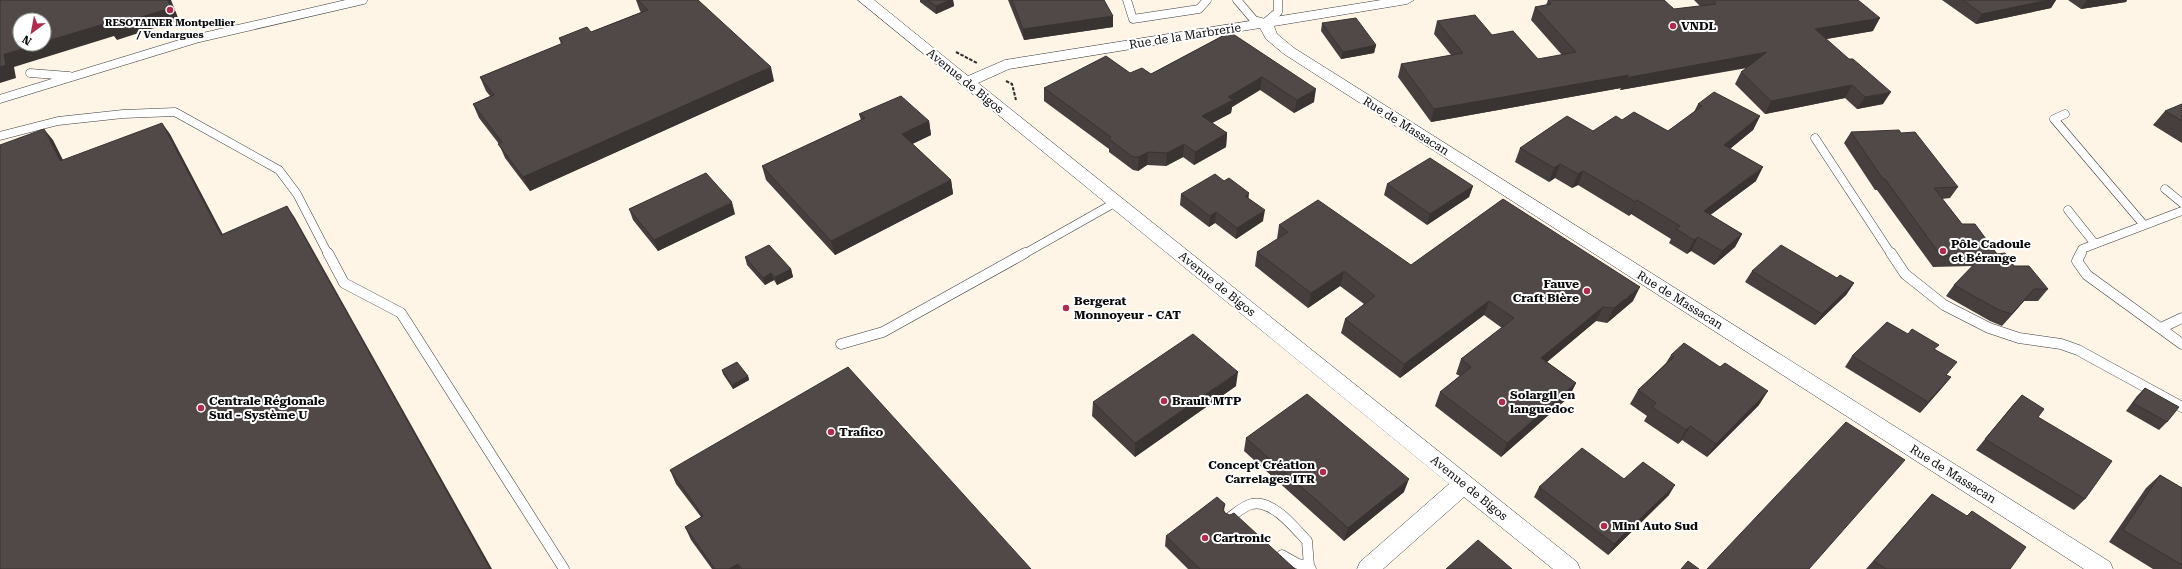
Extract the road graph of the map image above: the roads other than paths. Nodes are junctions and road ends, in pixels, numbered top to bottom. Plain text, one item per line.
1 (363, 0) edge
2 (865, 0) edge
3 (1126, 0) edge
4 (1207, 0) edge
5 (1237, 0) edge
6 (1278, 0) edge
7 (1407, 0) edge
8 (1265, 23) junction
9 (30, 73) dead end
10 (74, 76) junction
11 (967, 82) junction
12 (0, 99) edge
13 (2065, 114) dead end
14 (0, 136) edge
15 (1815, 138) dead end
16 (2165, 189) dead end
17 (1116, 202) junction
18 (2182, 203) edge
19 (2068, 210) dead end
20 (2182, 211) edge
21 (2144, 225) junction
22 (2095, 244) junction
23 (2182, 318) edge
24 (2161, 328) junction
25 (841, 344) dead end
26 (2182, 344) edge
27 (2182, 407) edge
28 (1464, 484) junction
29 (1228, 519) edge
30 (1282, 555) edge
31 (1310, 568) edge
32 (564, 569) edge
33 (1368, 569) edge
34 (1569, 569) edge
35 (2102, 569) edge

1 - 10 lane
2 - 11 street, Avenue de Bigos
3 - 4 lane
5 - 8 lane
6 - 8 lane
7 - 8 street, Rue de la Marbrerie
8 - 11 street, Rue de la Marbrerie
8 - 35 street, Rue de Massacan
9 - 10 lane
10 - 12 lane
11 - 17 street, Avenue de Bigos
13 - 21 lane
14 - 32 lane
15 - 27 lane
16 - 18 lane
17 - 25 lane
17 - 28 street, Avenue de Bigos
19 - 22 lane
20 - 21 lane
21 - 22 lane
22 - 24 lane
23 - 24 lane
24 - 26 lane
28 - 33 street
28 - 34 street, Avenue de Bigos
29 - 31 lane
30 - 31 lane

